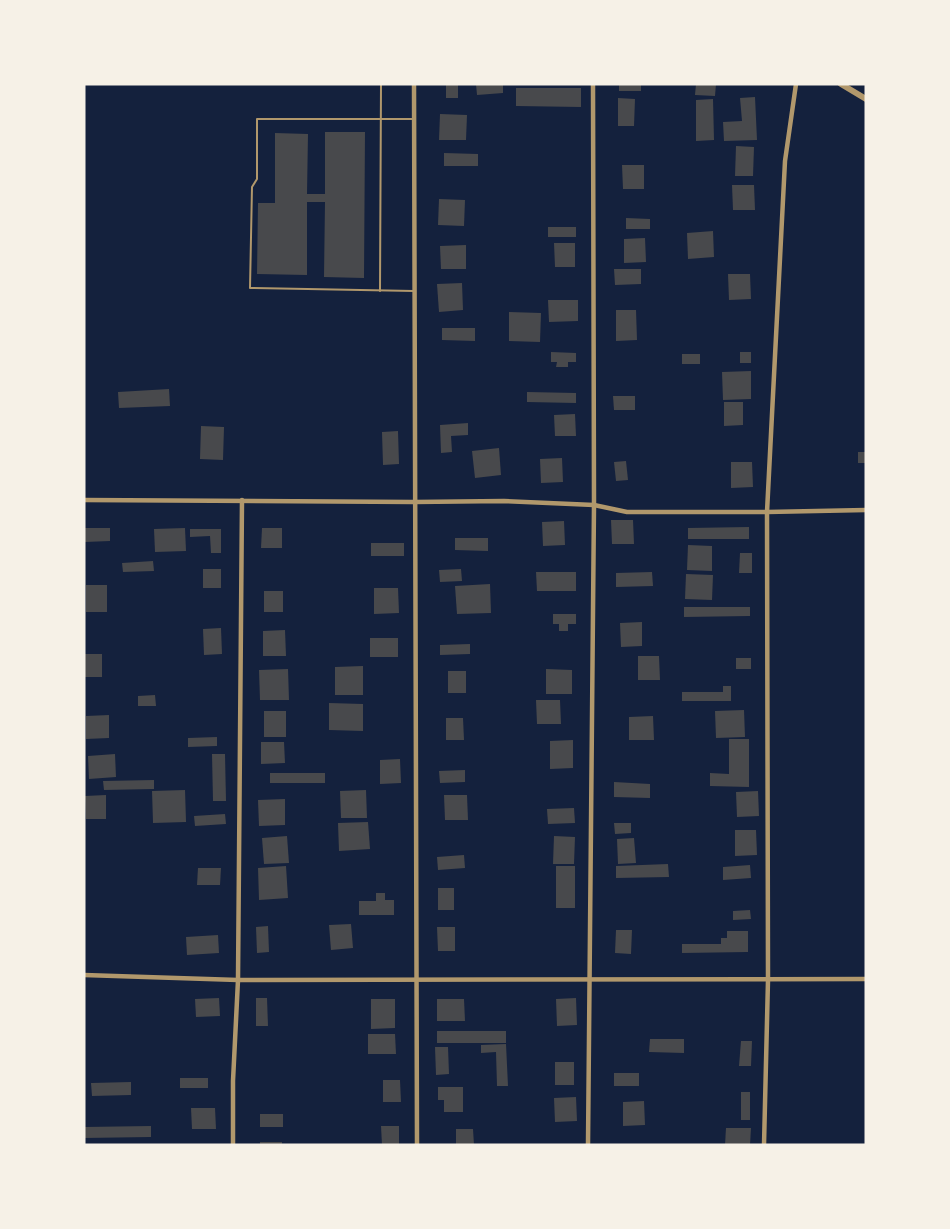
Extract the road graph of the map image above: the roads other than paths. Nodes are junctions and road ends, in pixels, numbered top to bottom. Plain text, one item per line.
1 (381, 84) edge
2 (414, 84) edge
3 (593, 84) edge
4 (796, 84) edge
5 (841, 84) edge
6 (866, 99) edge
7 (381, 119) junction
8 (414, 119) junction
9 (380, 291) junction
10 (414, 291) junction
11 (84, 500) edge
12 (242, 500) junction
13 (414, 502) junction
14 (594, 505) junction
15 (866, 510) edge
16 (767, 512) junction
17 (84, 975) edge
18 (866, 979) edge
19 (238, 980) junction
20 (417, 980) junction
21 (590, 980) junction
22 (768, 980) junction
23 (233, 1145) edge
24 (417, 1145) edge
25 (588, 1145) edge
26 (764, 1145) edge

1 - 7 lane
2 - 8 street
3 - 14 street
4 - 16 street
5 - 6 street
7 - 8 lane
7 - 9 lane
7 - 9 lane
8 - 10 street
9 - 10 lane
10 - 13 street
11 - 12 street
12 - 13 street
12 - 19 street
13 - 14 street
13 - 20 street
14 - 16 street
14 - 21 street
15 - 16 street
16 - 22 street
17 - 19 street
18 - 22 street
19 - 20 street
19 - 23 street
20 - 21 street
20 - 24 street
21 - 22 street
21 - 25 street
22 - 26 street

